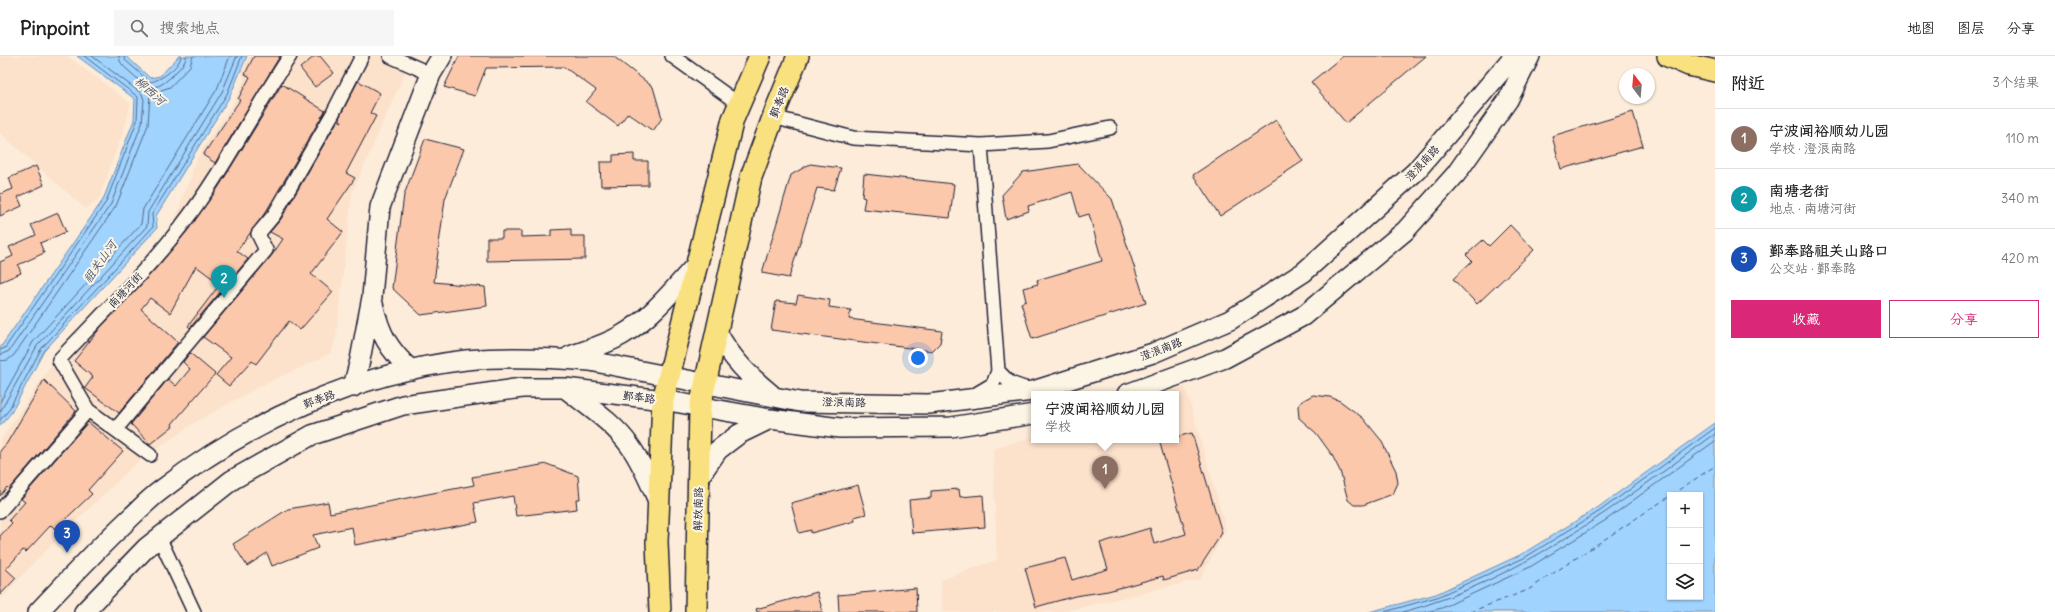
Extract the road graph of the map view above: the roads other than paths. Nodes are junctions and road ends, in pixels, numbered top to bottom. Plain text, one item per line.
1 (290, 56) edge
2 (362, 56) edge
3 (390, 56) edge
4 (442, 56) edge
5 (672, 56) edge
6 (760, 56) edge
7 (798, 56) edge
8 (1514, 56) edge
9 (1530, 56) edge
10 (1668, 56) edge
11 (1715, 71) edge
12 (431, 74) junction
13 (740, 104) junction
14 (773, 117) junction
15 (1110, 128) dead end
16 (981, 145) junction
17 (696, 265) junction
18 (372, 297) junction
19 (717, 332) junction
20 (560, 359) junction
21 (411, 370) junction
22 (998, 371) junction
23 (669, 376) junction
24 (706, 382) junction
25 (353, 387) junction
26 (565, 388) junction
27 (1031, 391) edge
28 (1033, 391) joint
29 (1135, 391) edge
30 (774, 396) junction
31 (967, 399) junction
32 (663, 400) junction
33 (700, 407) junction
34 (88, 410) junction
35 (1031, 415) edge
36 (770, 419) junction
37 (116, 430) junction
38 (150, 455) dead end
39 (699, 477) junction
40 (658, 501) junction
41 (0, 511) edge
42 (159, 538) junction
43 (38, 612) edge
44 (84, 612) edge
45 (194, 612) edge
46 (660, 612) edge
47 (696, 612) edge

1 - 34 street, 南塘河街
2 - 37 street
3 - 12 street
4 - 12 main road
5 - 13 street
6 - 13 main road, 鄞奉路
7 - 14 main road, 鄞奉路
8 - 28 main road, 澄浪南路
9 - 29 main road
10 - 11 main road
12 - 18 main road
13 - 17 main road, 鄞奉路
14 - 16 street
14 - 19 main road, 鄞奉路
15 - 16 street
16 - 22 street
17 - 20 main road
17 - 23 main road, 鄞奉路
18 - 21 main road
18 - 25 main road
19 - 24 main road, 鄞奉路
19 - 30 main road
20 - 21 main road, 鄞奉路
20 - 23 main road, 鄞奉路
21 - 25 main road, 鄞奉路
22 - 28 street
22 - 31 street
23 - 24 main road, 鄞奉路
23 - 32 main road, 鄞奉路
24 - 30 main road, 澄浪南路
24 - 33 main road, 鄞奉路
25 - 43 main road, 鄞奉路
26 - 32 main road, 鄞奉路
26 - 40 main road
26 - 42 main road, 鄞奉路
27 - 31 main road, 澄浪南路
30 - 31 main road, 澄浪南路
32 - 33 main road, 鄞奉路
32 - 40 main road
33 - 36 main road
33 - 39 main road, 解放南路
34 - 37 street
34 - 41 street
35 - 36 main road
36 - 39 main road
37 - 38 street
39 - 47 main road, 解放南路
40 - 46 main road
42 - 44 main road, 鄞奉路
42 - 45 street

